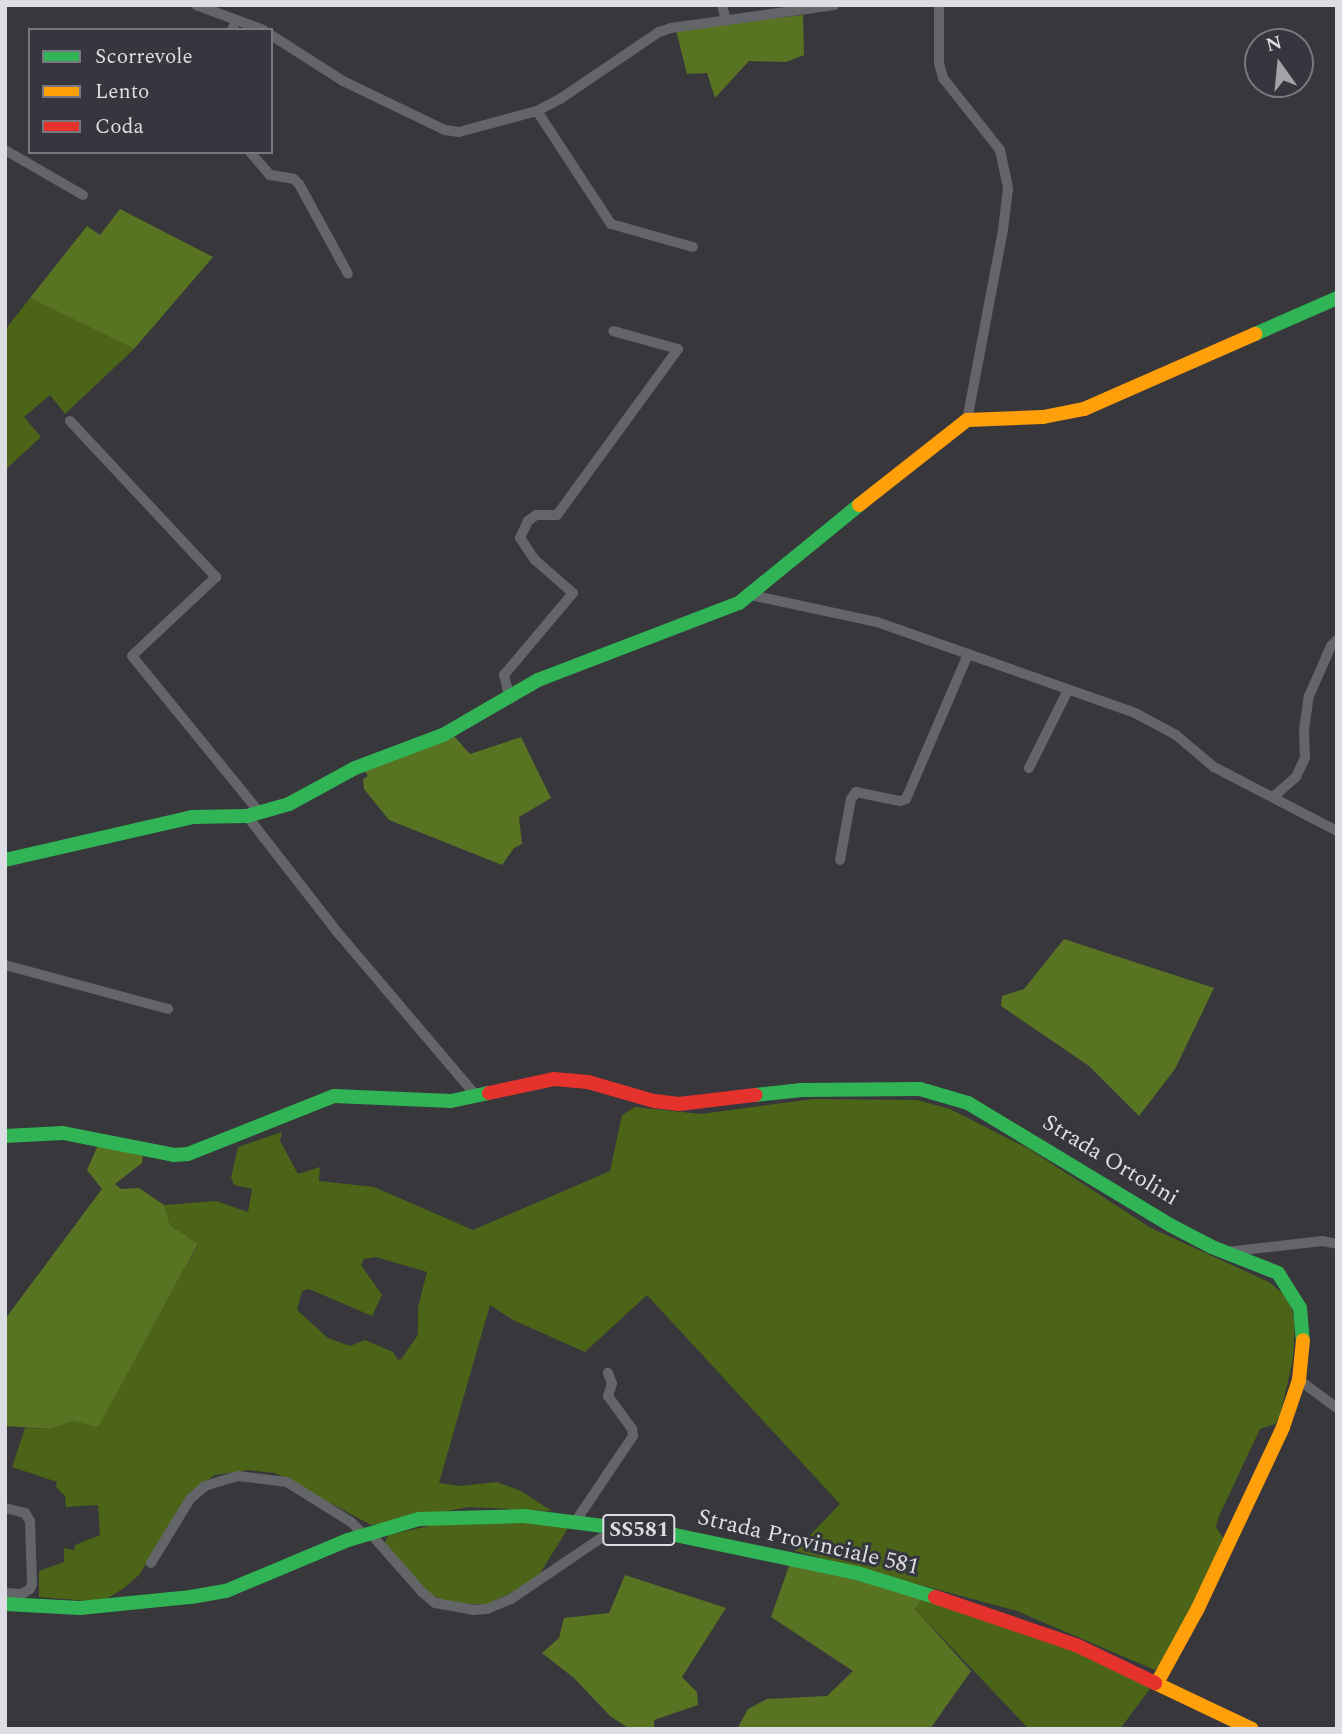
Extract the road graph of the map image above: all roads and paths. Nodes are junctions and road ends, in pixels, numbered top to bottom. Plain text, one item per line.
1 (197, 5) edge
2 (722, 5) edge
3 (834, 5) edge
4 (939, 5) edge
5 (726, 21) junction
6 (234, 25) edge
7 (252, 28) edge
8 (273, 36) edge
9 (537, 111) junction
10 (5, 150) edge
11 (252, 154) edge
12 (82, 195) dead end
13 (693, 247) dead end
14 (348, 274) dead end
15 (1337, 298) edge
16 (613, 331) dead end
17 (967, 420) junction
18 (70, 421) dead end
19 (751, 595) junction
20 (1337, 640) edge
21 (968, 654) junction
22 (1068, 690) junction
23 (509, 695) junction
24 (1028, 768) dead end
25 (1273, 797) junction
26 (254, 814) junction
27 (1337, 831) edge
28 (5, 860) edge
29 (840, 860) dead end
30 (5, 965) edge
31 (168, 1009) dead end
32 (477, 1097) junction
33 (5, 1136) edge
34 (1337, 1244) edge
35 (1226, 1252) junction
36 (608, 1373) dead end
37 (1299, 1380) junction
38 (1337, 1408) edge
39 (5, 1508) edge
40 (575, 1522) junction
41 (367, 1534) junction
42 (601, 1538) dead end
43 (151, 1563) dead end
44 (5, 1593) edge
45 (5, 1604) edge
46 (1157, 1683) junction
47 (1252, 1729) edge

1 - 6 street
2 - 5 street
3 - 5 street
4 - 17 street
5 - 9 street
6 - 7 street
8 - 9 street
9 - 13 street
10 - 12 street
11 - 14 street
15 - 17 main road
16 - 23 street
17 - 19 main road
18 - 26 street
19 - 21 street
19 - 23 main road
20 - 25 street
21 - 22 street
21 - 29 street
22 - 24 street
22 - 25 street
23 - 26 main road
25 - 27 street
26 - 28 main road
26 - 32 street
30 - 31 street
32 - 33 main road, Strada Ortolini
32 - 35 main road, Strada Ortolini
34 - 35 street
35 - 37 main road, Strada Ortolini
36 - 40 street
37 - 38 street
37 - 46 main road, Strada Ortolini
39 - 44 street
40 - 41 main road, Strada Provinciale 581 / SS581
40 - 46 main road, Strada Provinciale 581 / SS581
41 - 42 street
41 - 43 street
41 - 45 main road, Strada Provinciale 581 / SS581
46 - 47 main road, Strada Provinciale 581 / SS581

